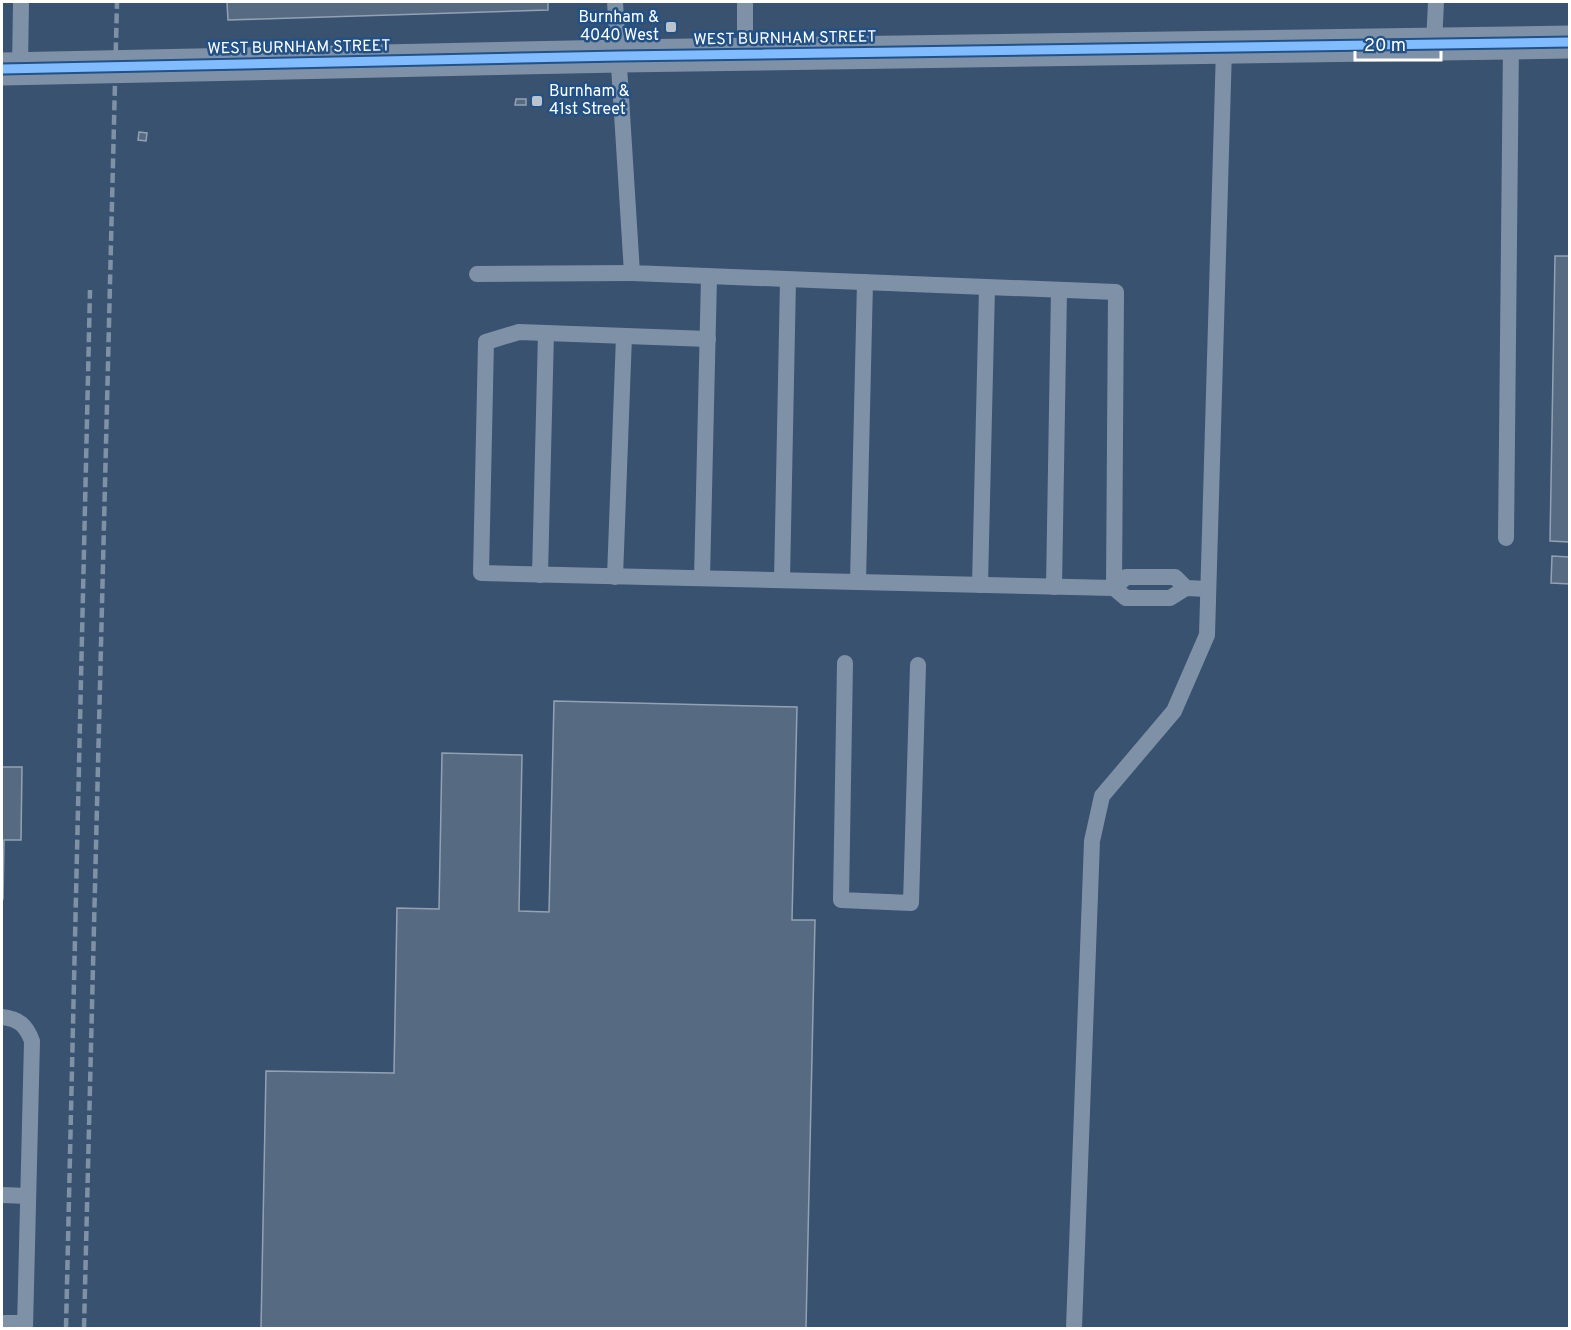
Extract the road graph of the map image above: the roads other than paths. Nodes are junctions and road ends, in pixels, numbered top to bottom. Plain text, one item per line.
1 (21, 2) edge
2 (615, 2) edge
3 (620, 2) edge
4 (745, 2) edge
5 (1436, 2) edge
6 (1569, 42) edge
7 (1434, 44) junction
8 (1511, 44) junction
9 (1224, 48) junction
10 (745, 54) junction
11 (620, 56) junction
12 (11, 68) edge
13 (633, 273) junction
14 (477, 274) dead end
15 (709, 277) junction
16 (788, 280) junction
17 (865, 282) junction
18 (987, 287) junction
19 (1059, 290) junction
20 (546, 333) junction
21 (624, 336) junction
22 (708, 339) junction
23 (1506, 538) dead end
24 (540, 575) junction
25 (615, 577) junction
26 (702, 579) junction
27 (782, 580) junction
28 (858, 582) junction
29 (980, 585) junction
30 (1054, 587) junction
31 (1114, 588) junction
32 (1208, 589) junction
33 (845, 663) dead end
34 (918, 665) dead end
35 (2, 1017) edge
36 (2, 1195) edge
37 (28, 1196) junction
38 (2, 1323) edge
39 (25, 1326) edge
40 (1074, 1329) edge

1 - 12 lane
2 - 3 lane
2 - 11 lane
4 - 10 lane
5 - 7 lane
6 - 8 street, WEST BURNHAM STREET
7 - 8 street, WEST BURNHAM STREET
7 - 9 street, WEST BURNHAM STREET
8 - 23 lane
9 - 10 street, WEST BURNHAM STREET
9 - 32 lane
10 - 11 street, WEST BURNHAM STREET
11 - 12 street, WEST BURNHAM STREET
11 - 13 lane
13 - 14 lane
13 - 15 lane
15 - 16 lane
15 - 22 lane
16 - 17 lane
16 - 27 lane
17 - 18 lane
17 - 28 lane
18 - 19 lane
18 - 29 lane
19 - 30 lane
19 - 31 lane
20 - 21 lane
20 - 24 lane
20 - 24 lane
21 - 22 lane
21 - 25 lane
22 - 26 lane
24 - 25 lane
25 - 26 lane
26 - 27 lane
27 - 28 lane
28 - 29 lane
29 - 30 lane
30 - 31 lane
31 - 32 lane
32 - 40 lane
33 - 34 lane
35 - 37 lane
36 - 37 lane
37 - 39 lane
38 - 39 lane

